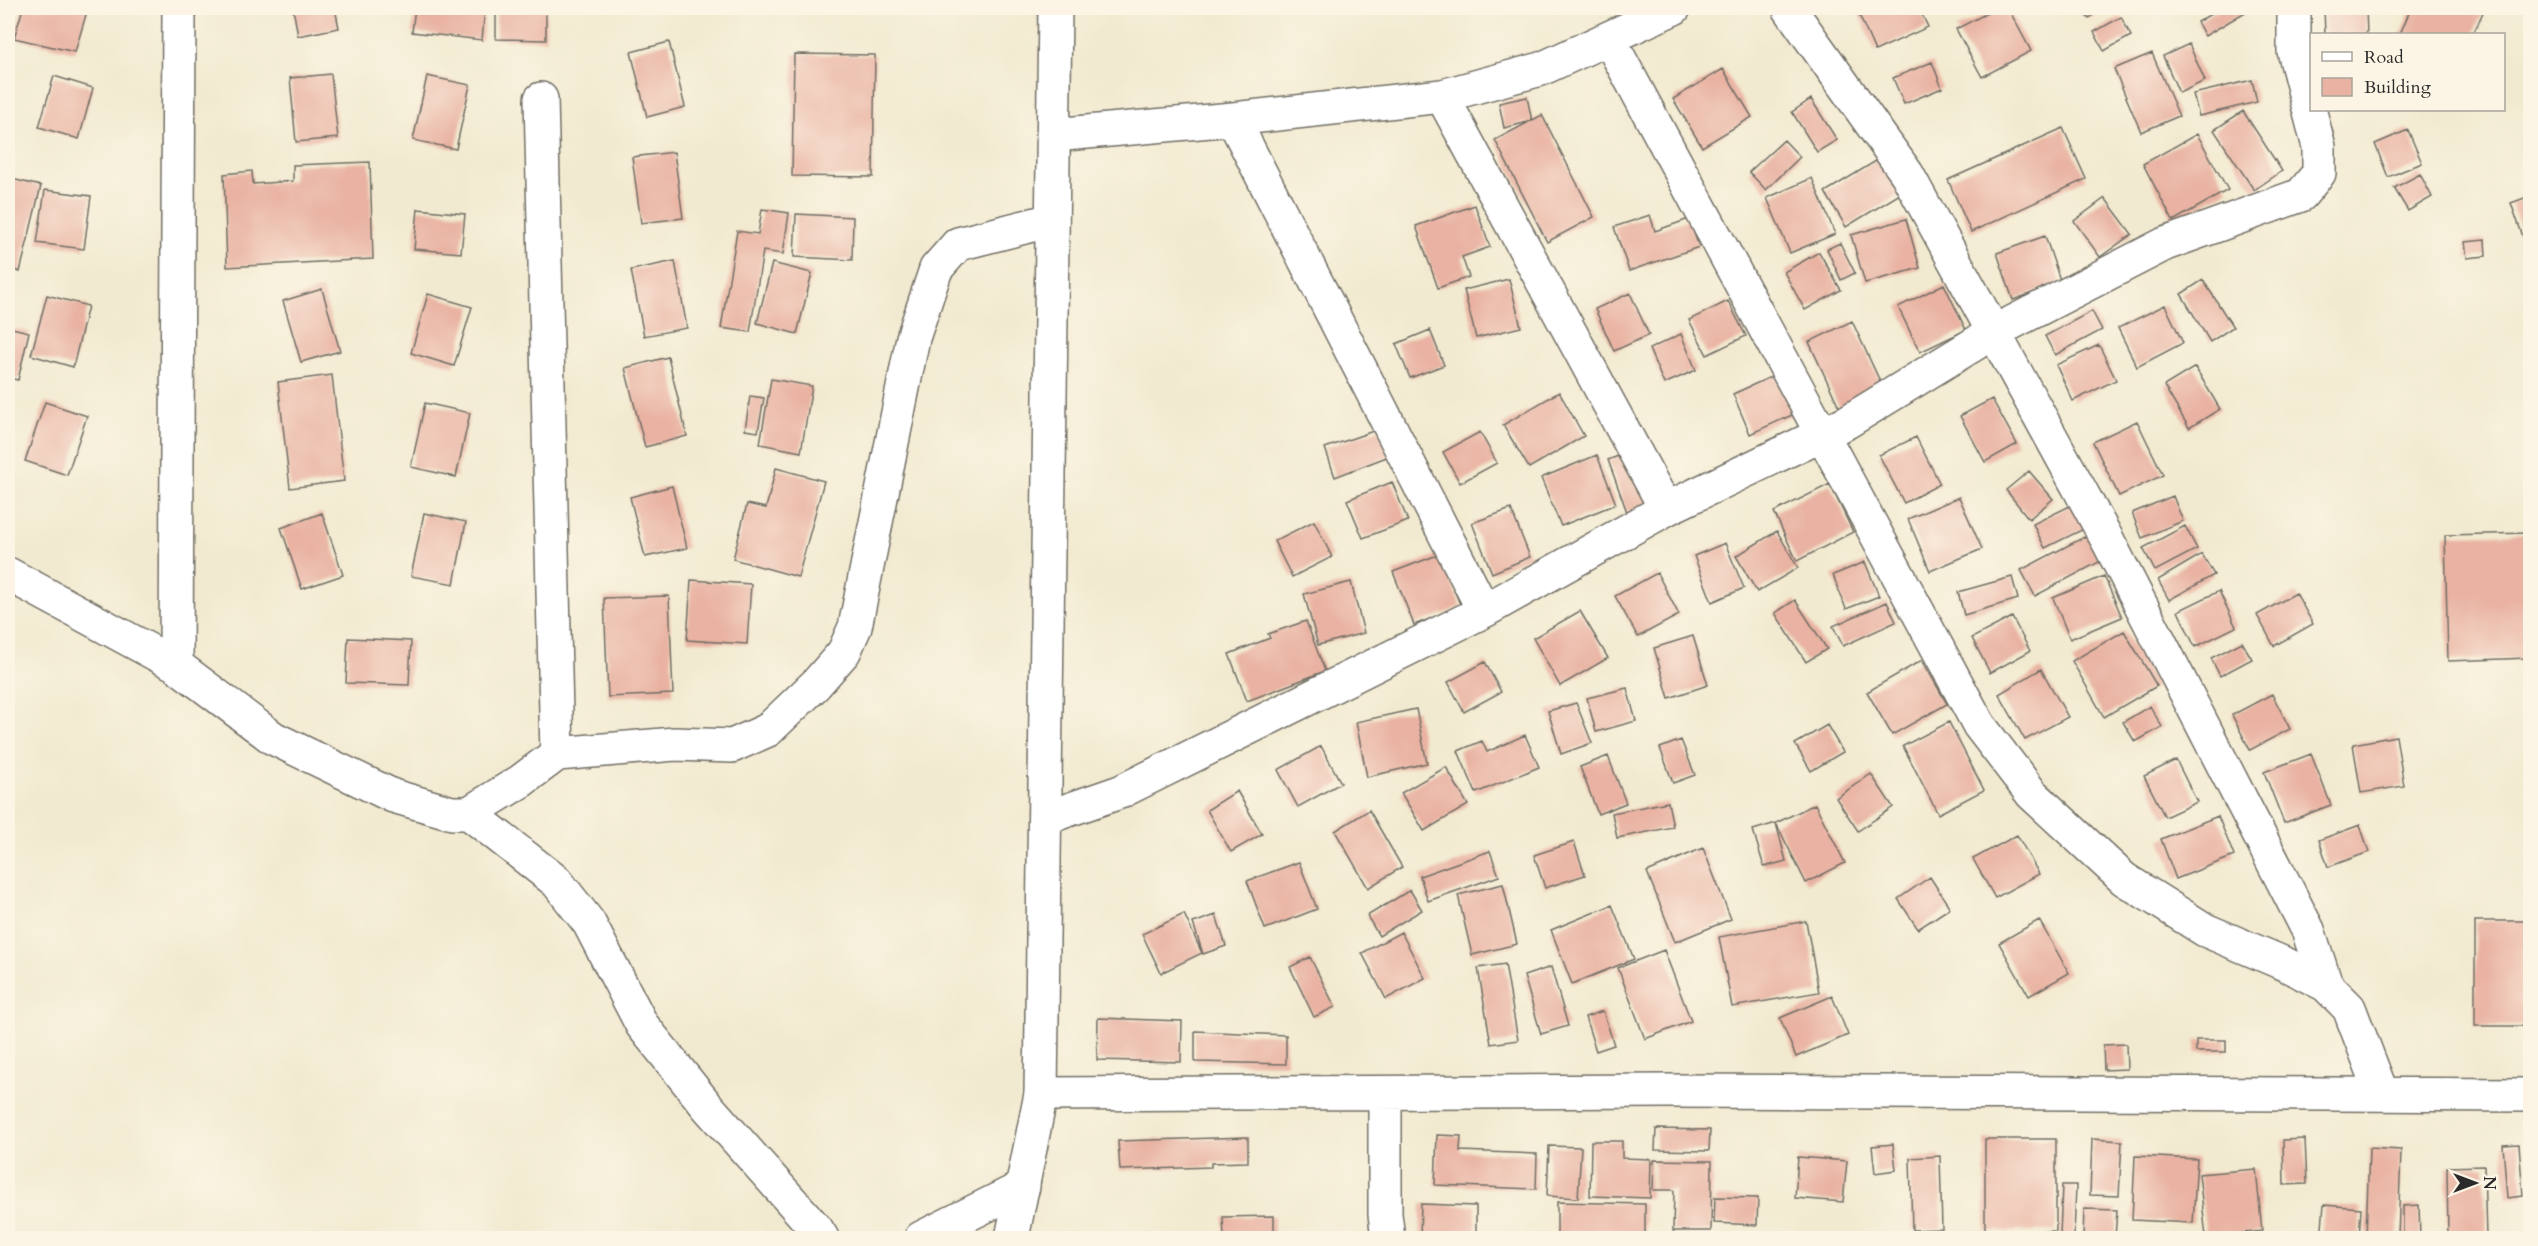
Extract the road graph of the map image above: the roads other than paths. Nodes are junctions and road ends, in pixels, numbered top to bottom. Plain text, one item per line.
1 (179, 8) edge
2 (1055, 8) edge
3 (1674, 8) edge
4 (1789, 8) edge
5 (2294, 8) edge
6 (1609, 39) junction
7 (1442, 96) junction
8 (541, 99) dead end
9 (1233, 119) junction
10 (1053, 135) junction
11 (1052, 220) junction
12 (1994, 332) junction
13 (1822, 436) junction
14 (1666, 509) junction
15 (8, 574) edge
16 (1484, 611) junction
17 (176, 665) junction
18 (557, 754) junction
19 (469, 813) junction
20 (1045, 818) junction
21 (2326, 985) junction
22 (1041, 1094) junction
23 (1385, 1094) junction
24 (2382, 1095) junction
25 (2530, 1095) edge
26 (1023, 1187) junction
27 (822, 1239) edge
28 (921, 1239) edge
29 (1012, 1239) edge
30 (1388, 1239) edge

1 - 17 street
2 - 10 street
3 - 6 street
4 - 12 street
5 - 12 street
6 - 7 street
6 - 13 street
7 - 9 street
7 - 14 street
8 - 18 street
9 - 10 street
9 - 16 street
10 - 11 street
11 - 18 street
11 - 20 street
12 - 13 street
12 - 21 street
13 - 14 street
13 - 21 street
14 - 16 street
15 - 17 street
16 - 20 street
17 - 19 street
18 - 19 street
19 - 27 street
20 - 22 street
21 - 24 street
22 - 23 street
22 - 26 street
23 - 24 street
23 - 30 street
24 - 25 street
26 - 28 street
26 - 29 street

